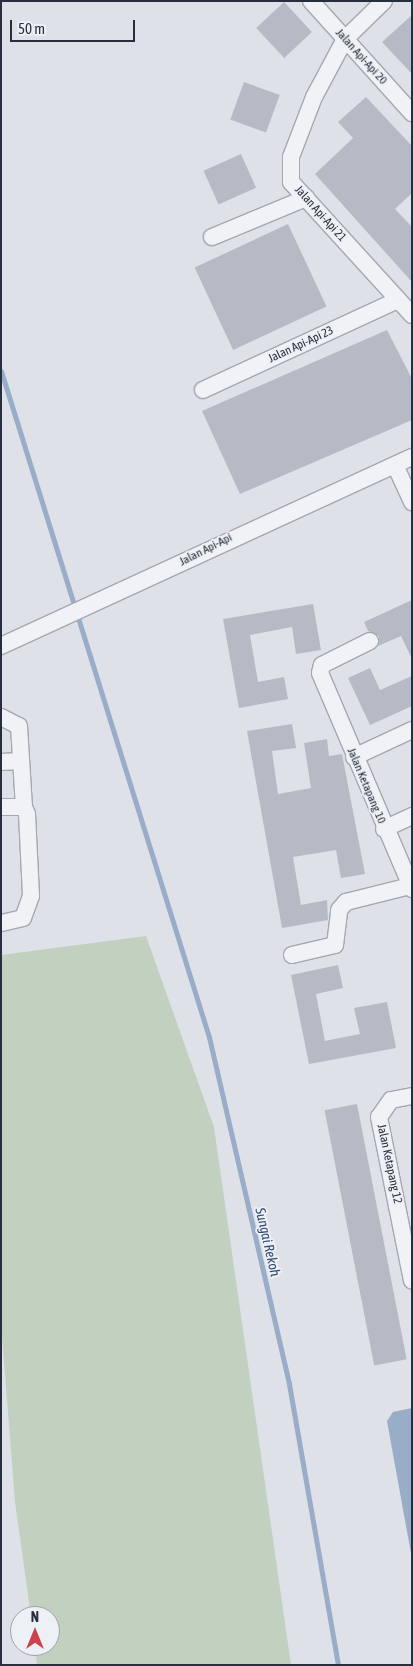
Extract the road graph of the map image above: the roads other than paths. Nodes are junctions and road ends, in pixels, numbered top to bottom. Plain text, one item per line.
1 (311, 1) edge
2 (384, 1) edge
3 (345, 39) junction
4 (412, 113) edge
5 (306, 198) junction
6 (212, 238) dead end
7 (398, 300) junction
8 (412, 315) edge
9 (203, 390) dead end
10 (412, 457) edge
11 (395, 465) junction
12 (412, 502) edge
13 (370, 641) dead end
14 (1, 646) edge
15 (1, 716) edge
16 (412, 730) edge
17 (354, 757) junction
18 (21, 761) junction
19 (1, 762) edge
20 (1, 807) edge
21 (24, 808) junction
22 (412, 816) edge
23 (384, 829) junction
24 (411, 887) edge
25 (1, 923) edge
26 (292, 955) dead end
27 (412, 1096) edge
28 (408, 1238) edge
29 (412, 1281) edge

1 - 3 street, Jalan Api-Api 20
2 - 3 street, Jalan Api-Api 21
3 - 4 street, Jalan Api-Api 20
3 - 5 street, Jalan Api-Api 21
5 - 6 street
5 - 7 street, Jalan Api-Api 21
7 - 8 street, Jalan Api-Api 21
7 - 9 street, Jalan Api-Api 23
10 - 11 street, Jalan Api-Api
11 - 12 street
11 - 14 street, Jalan Api-Api
13 - 17 street, Jalan Ketapang 10
15 - 18 street
16 - 17 street
17 - 23 street, Jalan Ketapang 10
18 - 19 street
18 - 21 street
20 - 21 street
21 - 25 street
22 - 23 street
23 - 24 street, Jalan Ketapang 10
24 - 26 street
27 - 28 street, Jalan Ketapang 12
28 - 29 street, Jalan Ketapang 12

